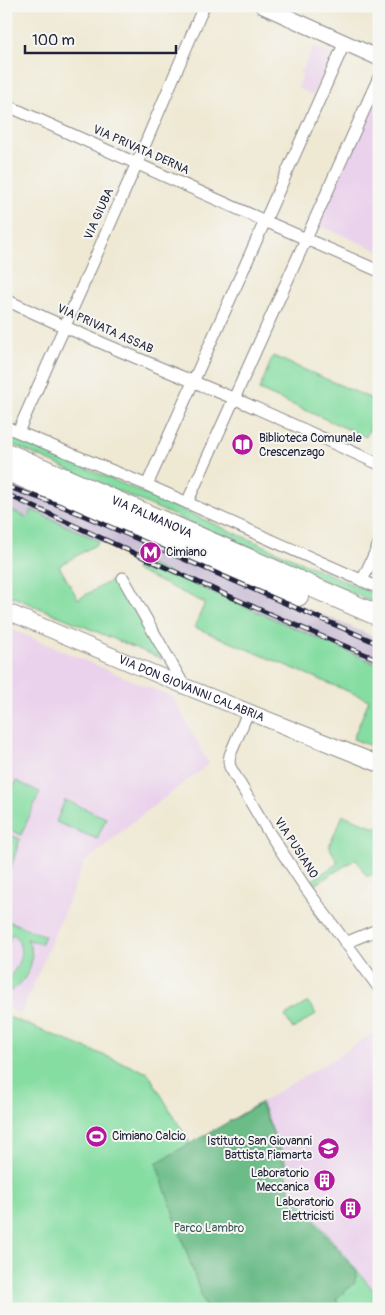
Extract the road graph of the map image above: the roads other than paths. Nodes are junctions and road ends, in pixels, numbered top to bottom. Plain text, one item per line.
1 (204, 6) edge
2 (262, 6) edge
3 (345, 42) junction
4 (379, 58) edge
5 (379, 77) edge
6 (6, 104) edge
7 (137, 163) junction
8 (265, 221) junction
9 (306, 238) junction
10 (379, 271) edge
11 (6, 300) edge
12 (64, 327) junction
13 (193, 382) junction
14 (234, 399) junction
15 (6, 427) edge
16 (18, 432) junction
17 (6, 453) edge
18 (379, 464) edge
19 (6, 470) edge
20 (146, 485) junction
21 (187, 503) junction
22 (379, 544) edge
23 (122, 578) dead end
24 (362, 581) junction
25 (379, 588) edge
26 (6, 611) edge
27 (379, 616) edge
28 (379, 630) edge
29 (184, 686) junction
30 (248, 712) junction
31 (379, 764) edge
32 (379, 928) edge
33 (346, 943) junction
34 (379, 988) edge

1 - 7 street, VIA GIUBA
2 - 3 street
3 - 4 street
3 - 8 street
5 - 9 street
6 - 7 street, VIA PRIVATA DERNA
7 - 8 street, VIA PRIVATA DERNA
7 - 12 street, VIA GIUBA
8 - 9 street, VIA PRIVATA DERNA
8 - 13 street
9 - 10 street, VIA PRIVATA DERNA
9 - 14 street
11 - 12 street, VIA PRIVATA ASSAB
12 - 13 street, VIA PRIVATA ASSAB
12 - 16 street, VIA GIUBA
13 - 14 street, VIA PRIVATA ASSAB
13 - 20 street
14 - 18 street, VIA PRIVATA ASSAB
14 - 21 street
15 - 16 street, VIA PALMANOVA
16 - 20 street, VIA PALMANOVA
17 - 27 highway, VIA PALMANOVA
19 - 28 highway, VIA PALMANOVA
20 - 21 street, VIA PALMANOVA
21 - 24 street, VIA PALMANOVA
22 - 24 street
23 - 29 street
24 - 25 street, VIA PALMANOVA
26 - 29 street, VIA DON GIOVANNI CALABRIA
29 - 30 street, VIA DON GIOVANNI CALABRIA
30 - 31 street, VIA DON GIOVANNI CALABRIA
30 - 33 street, VIA PUSIANO
32 - 33 street
33 - 34 street, VIA PUSIANO

